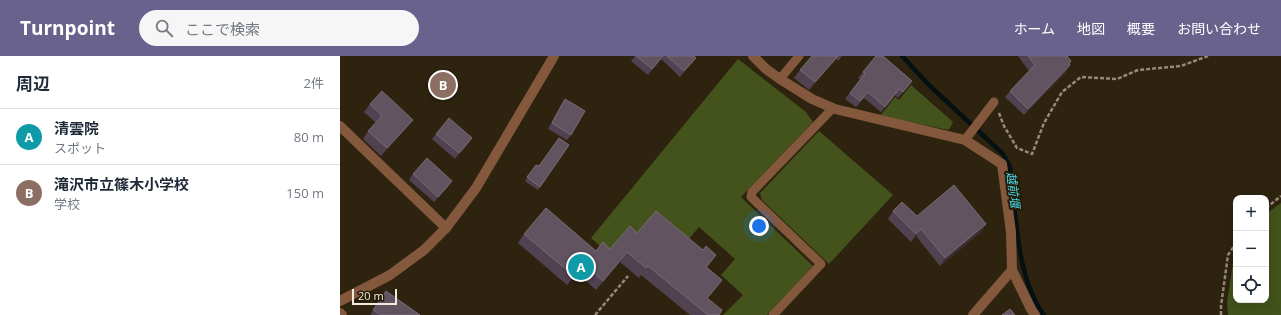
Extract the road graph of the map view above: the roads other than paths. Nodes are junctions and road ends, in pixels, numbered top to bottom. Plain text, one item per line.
1 (554, 56) edge
2 (753, 56) edge
3 (800, 56) edge
4 (780, 80) junction
5 (994, 102) road end
6 (833, 108) junction
7 (340, 126) edge
8 (967, 136) junction
9 (446, 228) junction
10 (1012, 270) junction
11 (340, 301) edge
12 (340, 313) edge
13 (342, 315) edge
14 (773, 315) edge
15 (973, 315) edge
16 (1035, 315) edge

1 - 9 street
2 - 4 street
3 - 4 lane
4 - 6 street
5 - 8 lane
6 - 8 street
6 - 14 lane
7 - 9 street
8 - 10 street
9 - 11 street
10 - 15 street
10 - 16 street
12 - 13 street

